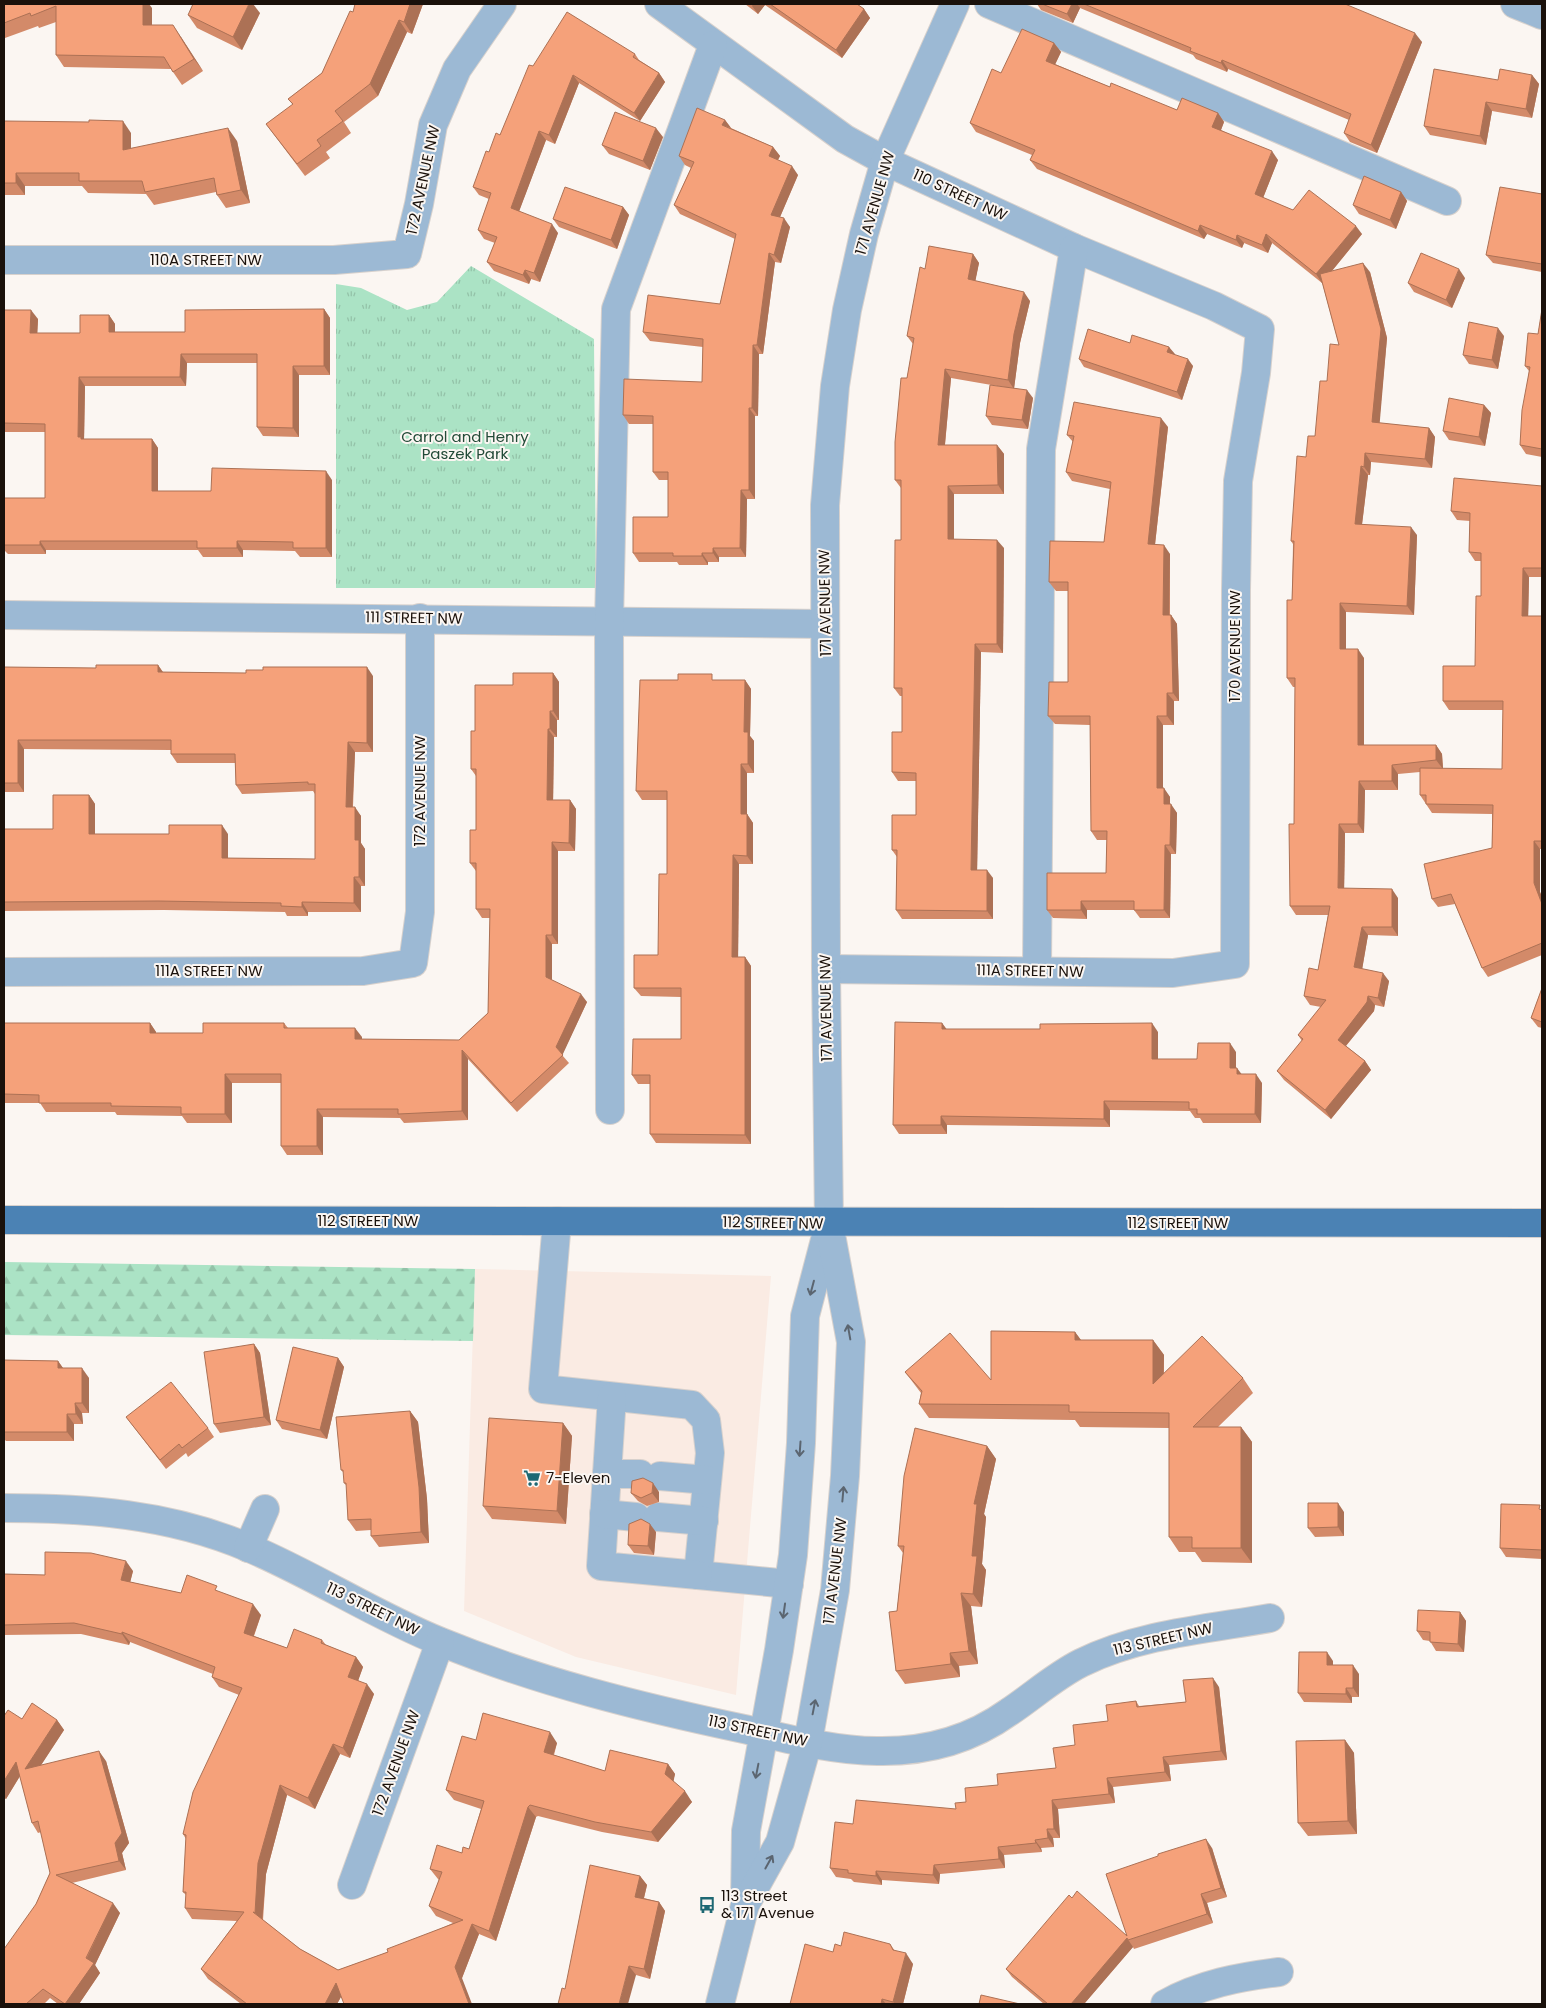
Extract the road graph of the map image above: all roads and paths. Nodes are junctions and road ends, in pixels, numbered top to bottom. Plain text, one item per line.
1 (502, 4) edge
2 (659, 4) edge
3 (955, 4) edge
4 (990, 4) edge
5 (1515, 4) edge
6 (1542, 15) edge
7 (713, 45) junction
8 (885, 161) junction
9 (1446, 201) dead end
10 (1074, 248) junction
11 (407, 254) joint
12 (4, 260) edge
13 (1260, 329) joint
14 (4, 615) edge
15 (420, 618) junction
16 (609, 623) junction
17 (825, 624) junction
18 (413, 963) joint
19 (1235, 964) joint
20 (826, 969) junction
21 (1038, 971) junction
22 (4, 972) edge
23 (610, 1110) dead end
24 (4, 1220) edge
25 (558, 1222) junction
26 (1542, 1223) edge
27 (829, 1224) junction
28 (612, 1396) junction
29 (607, 1474) junction
30 (707, 1480) junction
31 (4, 1508) edge
32 (265, 1509) dead end
33 (604, 1514) junction
34 (704, 1521) junction
35 (248, 1548) junction
36 (698, 1575) junction
37 (788, 1584) junction
38 (1270, 1618) dead end
39 (440, 1642) junction
40 (764, 1733) junction
41 (808, 1742) junction
42 (352, 1885) dead end
43 (745, 1905) junction
44 (1279, 1972) dead end
45 (720, 2004) edge
46 (1165, 2004) edge

1 - 11 street, 172 AVENUE NW
2 - 7 street, 110 STREET NW
3 - 8 street, 171 AVENUE NW
4 - 9 street
5 - 6 street
7 - 8 street, 110 STREET NW
7 - 16 street
8 - 10 street, 110 STREET NW
8 - 17 street, 171 AVENUE NW
10 - 13 street, 110 STREET NW
10 - 21 street
11 - 12 street, 110A STREET NW
13 - 19 street, 170 AVENUE NW
14 - 15 street, 111 STREET NW
15 - 16 street, 111 STREET NW
15 - 18 street, 172 AVENUE NW
16 - 17 street, 111 STREET NW
16 - 23 street
17 - 20 street, 171 AVENUE NW
18 - 22 street, 111A STREET NW
19 - 21 street, 111A STREET NW
20 - 21 street, 111A STREET NW
20 - 27 street, 171 AVENUE NW
24 - 25 main road, 112 STREET NW
25 - 27 main road, 112 STREET NW
25 - 28 street
26 - 27 main road, 112 STREET NW
27 -> 37 street, 171 AVENUE NW
41 -> 27 street, 171 AVENUE NW
28 - 29 street
28 - 30 street
29 - 30 street
29 - 33 street
30 - 34 street
31 - 35 street, 113 STREET NW
32 - 35 street
33 - 34 street
33 - 36 street
34 - 36 street
35 - 39 street, 113 STREET NW
36 - 37 street
37 -> 40 street, 171 AVENUE NW
38 - 41 street, 113 STREET NW
39 - 40 street, 113 STREET NW
39 - 42 street, 172 AVENUE NW
40 - 41 street, 113 STREET NW
40 -> 43 street, 171 AVENUE NW
43 -> 41 street, 171 AVENUE NW
43 - 45 street, 171 AVENUE NW
44 - 46 street

